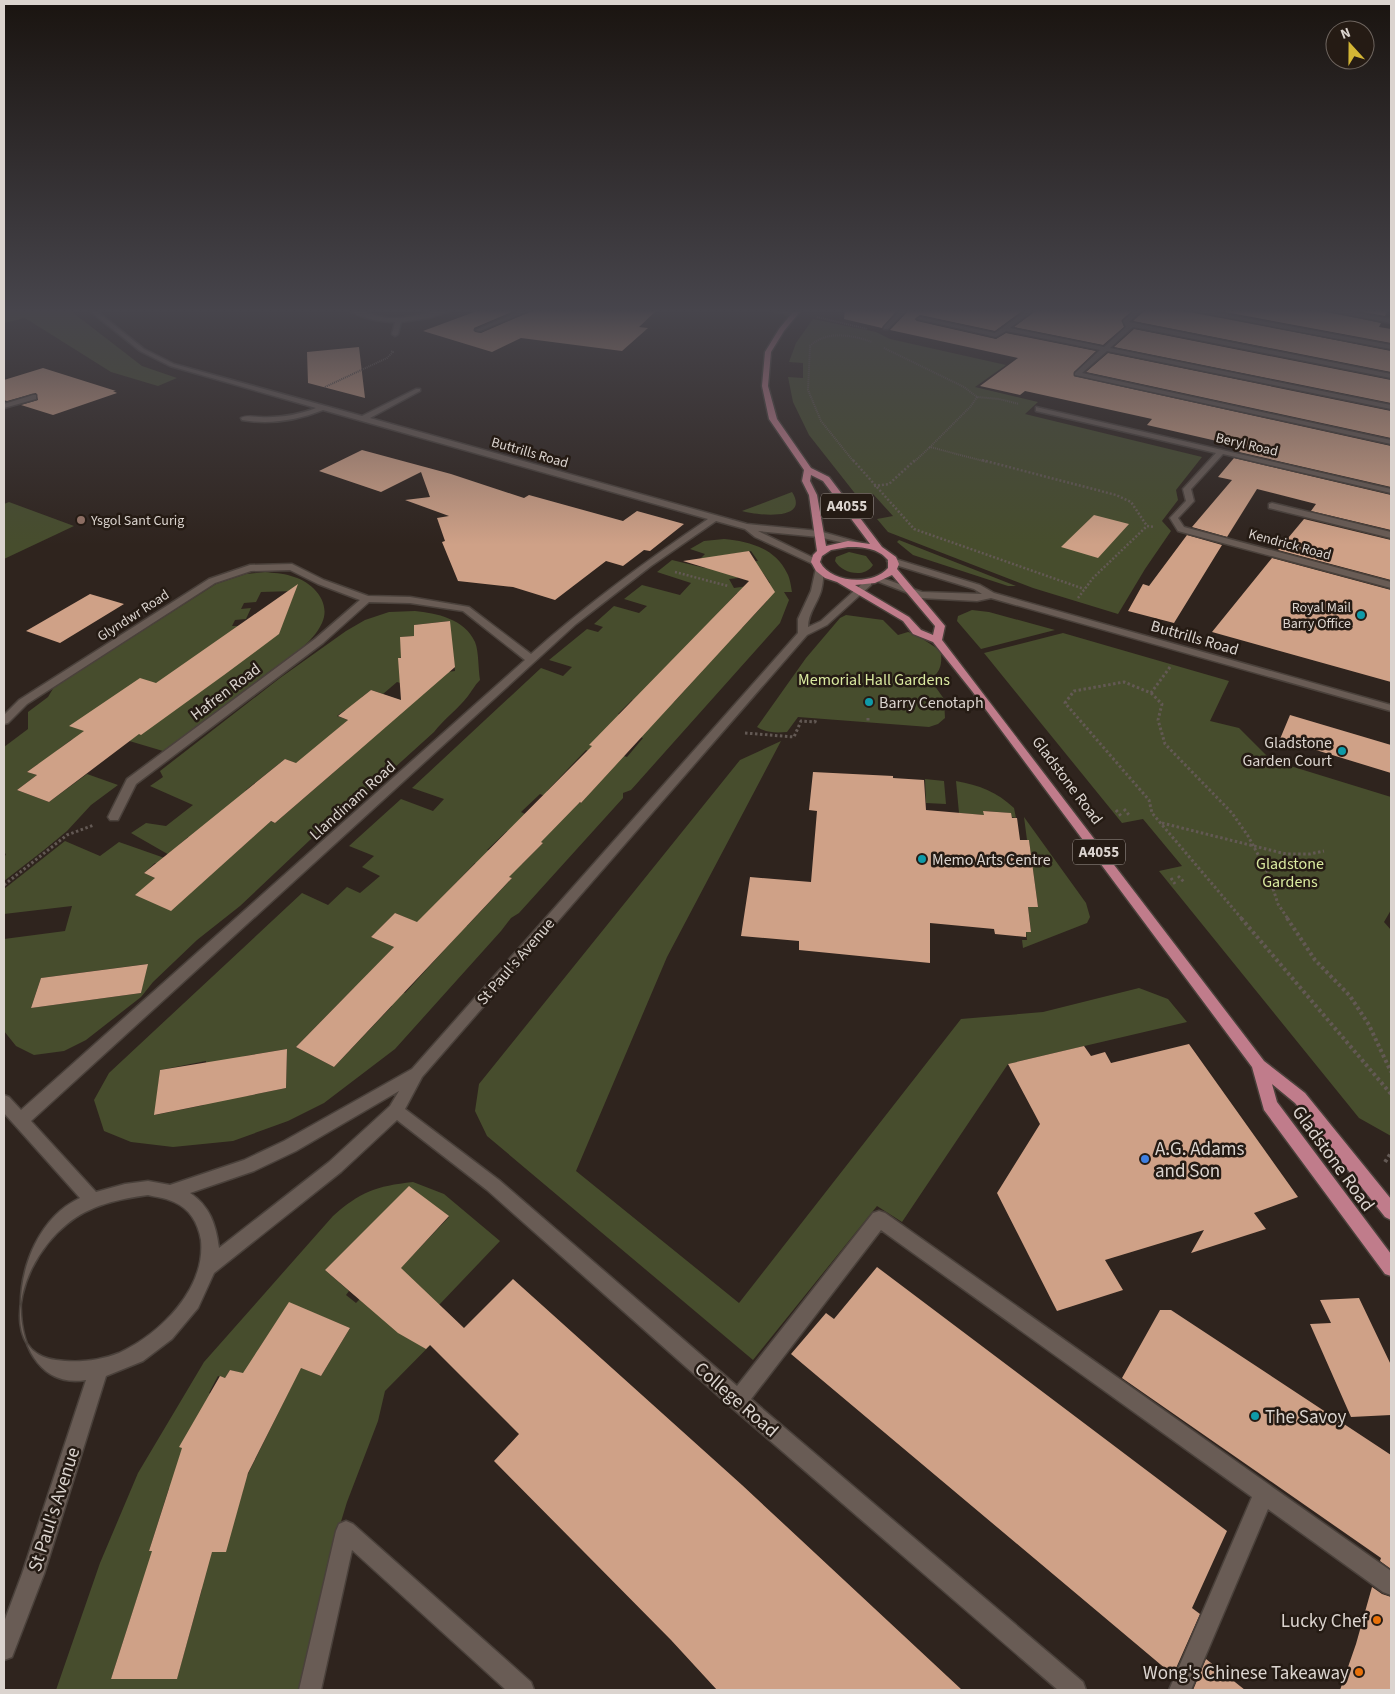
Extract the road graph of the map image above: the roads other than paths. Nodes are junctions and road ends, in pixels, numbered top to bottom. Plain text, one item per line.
1 (252, 387) edge
2 (765, 387) edge
3 (1137, 387) edge
4 (1292, 387) edge
5 (418, 390) dead end
6 (33, 397) dead end
7 (4, 406) edge
8 (1391, 407) edge
9 (324, 408) junction
10 (1039, 409) road end
11 (245, 418) dead end
12 (363, 419) junction
13 (1391, 442) edge
14 (1222, 451) junction
15 (808, 470) junction
16 (1391, 491) edge
17 (1272, 506) dead end
18 (715, 518) junction
19 (746, 527) junction
20 (820, 534) junction
21 (1391, 535) edge
22 (861, 544) junction
23 (879, 549) junction
24 (822, 551) junction
25 (893, 565) junction
26 (817, 566) junction
27 (879, 580) junction
28 (841, 581) junction
29 (868, 582) junction
30 (1391, 586) edge
31 (858, 591) junction
32 (913, 593) junction
33 (991, 595) junction
34 (367, 599) junction
35 (803, 633) junction
36 (937, 640) junction
37 (531, 660) junction
38 (1391, 708) edge
39 (4, 721) edge
40 (114, 817) road end
41 (1258, 1065) junction
42 (417, 1072) junction
43 (4, 1102) edge
44 (396, 1111) junction
45 (22, 1120) junction
46 (172, 1192) junction
47 (93, 1200) junction
48 (1391, 1212) edge
49 (208, 1267) junction
50 (1391, 1268) edge
51 (6, 1336) edge
52 (100, 1369) junction
53 (738, 1400) junction
54 (1264, 1494) junction
55 (1391, 1584) edge
56 (4, 1649) edge
57 (310, 1690) edge
58 (523, 1690) edge
59 (1074, 1690) edge
60 (1180, 1690) edge

1 - 9 street, Buttrills Road
2 - 15 main road, A4055
3 - 13 street
4 - 8 street
5 - 12 street
6 - 7 street
9 - 11 street
9 - 12 street, Buttrills Road
10 - 14 street, Beryl Road
12 - 18 street, Buttrills Road
14 - 16 street, Beryl Road
14 - 30 street, Kendrick Road
15 - 20 main road, A4055
15 - 23 main road, A4055
17 - 21 street
18 - 19 street, Buttrills Road
18 - 37 street, Llandinam Road
19 - 20 street, Buttrills Road
19 - 26 street, Buttrills Road
20 - 22 street, Buttrills Road
20 - 24 main road, A4055
22 - 23 main road
22 - 24 main road
23 - 25 main road, Gladstone Road
24 - 26 main road
25 - 27 main road
25 - 32 main road, Gladstone Road / A4055
25 - 33 street, Buttrills Road
26 - 28 main road, Gladstone Road
26 - 35 street
27 - 29 main road
27 - 32 street, Buttrills Road
28 - 29 main road
28 - 31 main road, Gladstone Road / A4055
29 - 31 street, St Paul's Avenue
31 - 35 street, St Paul's Avenue
31 - 36 main road, Gladstone Road / A4055
32 - 33 street, Buttrills Road
32 - 36 main road, Gladstone Road / A4055
33 - 38 street, Buttrills Road
34 - 37 street
34 - 39 street, Glyndwr Road
34 - 40 street, Hafren Road
35 - 42 street, St Paul's Avenue
36 - 41 main road, Gladstone Road / A4055
37 - 45 street, Llandinam Road
41 - 48 main road, Gladstone Road / A4055
41 - 50 main road, Gladstone Road / A4055
42 - 44 street, St Paul's Avenue
42 - 46 street
43 - 45 street
44 - 49 street, St Paul's Avenue
44 - 53 street, College Road
45 - 47 street
46 - 47 street
46 - 49 street
47 - 51 street
49 - 52 street
51 - 52 street
52 - 56 street, St Paul's Avenue
53 - 54 street
53 - 59 street, College Road
54 - 55 street
54 - 60 street
57 - 58 street

